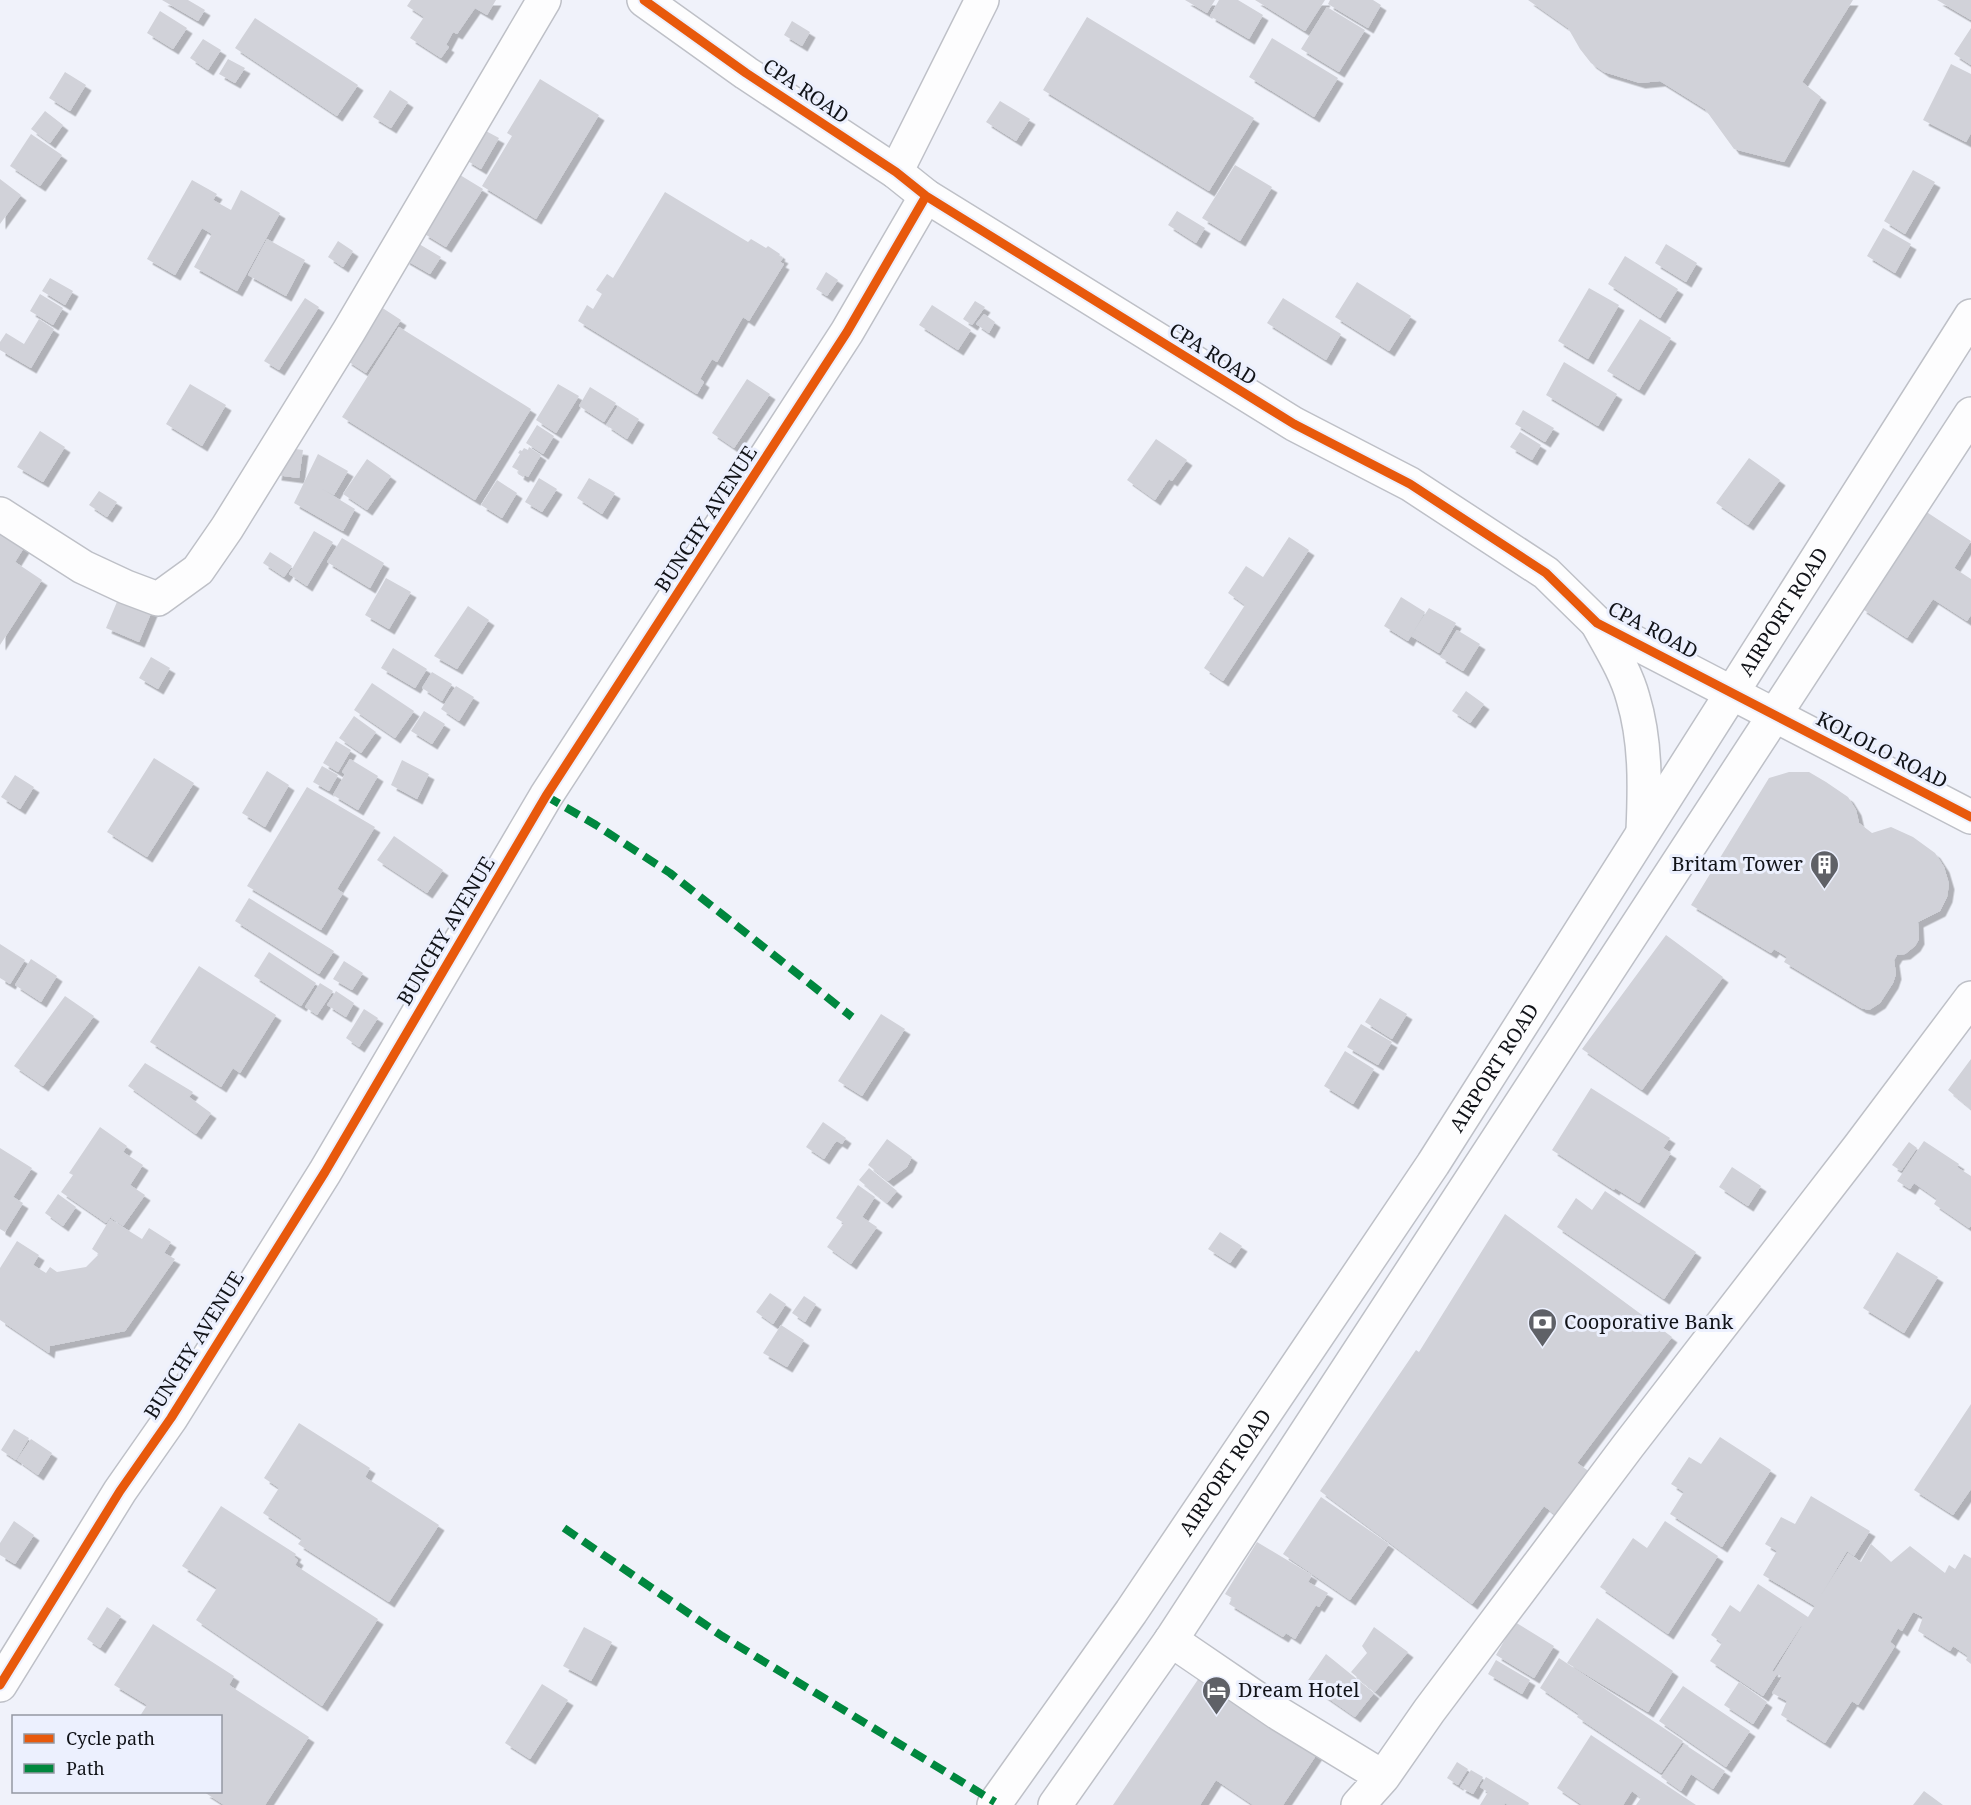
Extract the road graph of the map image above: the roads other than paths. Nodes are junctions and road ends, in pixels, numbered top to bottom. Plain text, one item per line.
1 (544, 0) edge
2 (644, 0) edge
3 (982, 0) edge
4 (896, 172) junction
5 (926, 196) junction
6 (1971, 316) edge
7 (1971, 414) edge
8 (0, 514) edge
9 (1597, 623) junction
10 (1731, 692) junction
11 (1776, 715) junction
12 (1971, 817) edge
13 (1643, 831) junction
14 (1971, 998) edge
15 (1172, 1640) junction
16 (0, 1685) edge
17 (1383, 1777) junction
18 (994, 1805) edge
19 (1055, 1805) edge
20 (1358, 1805) edge

1 - 8 street
2 - 4 street, CPA ROAD
3 - 4 street
4 - 5 street, CPA ROAD
5 - 9 street, CPA ROAD
5 - 16 street, BUNCHY AVENUE
6 - 10 street, AIRPORT ROAD
7 - 11 street
9 - 10 street, CPA ROAD
9 - 13 street
10 - 11 street, CPA ROAD
10 - 13 street, AIRPORT ROAD
11 - 12 street, KOLOLO ROAD
11 - 15 street
13 - 18 street, AIRPORT ROAD
14 - 17 street
15 - 17 street
15 - 19 street
17 - 20 street

